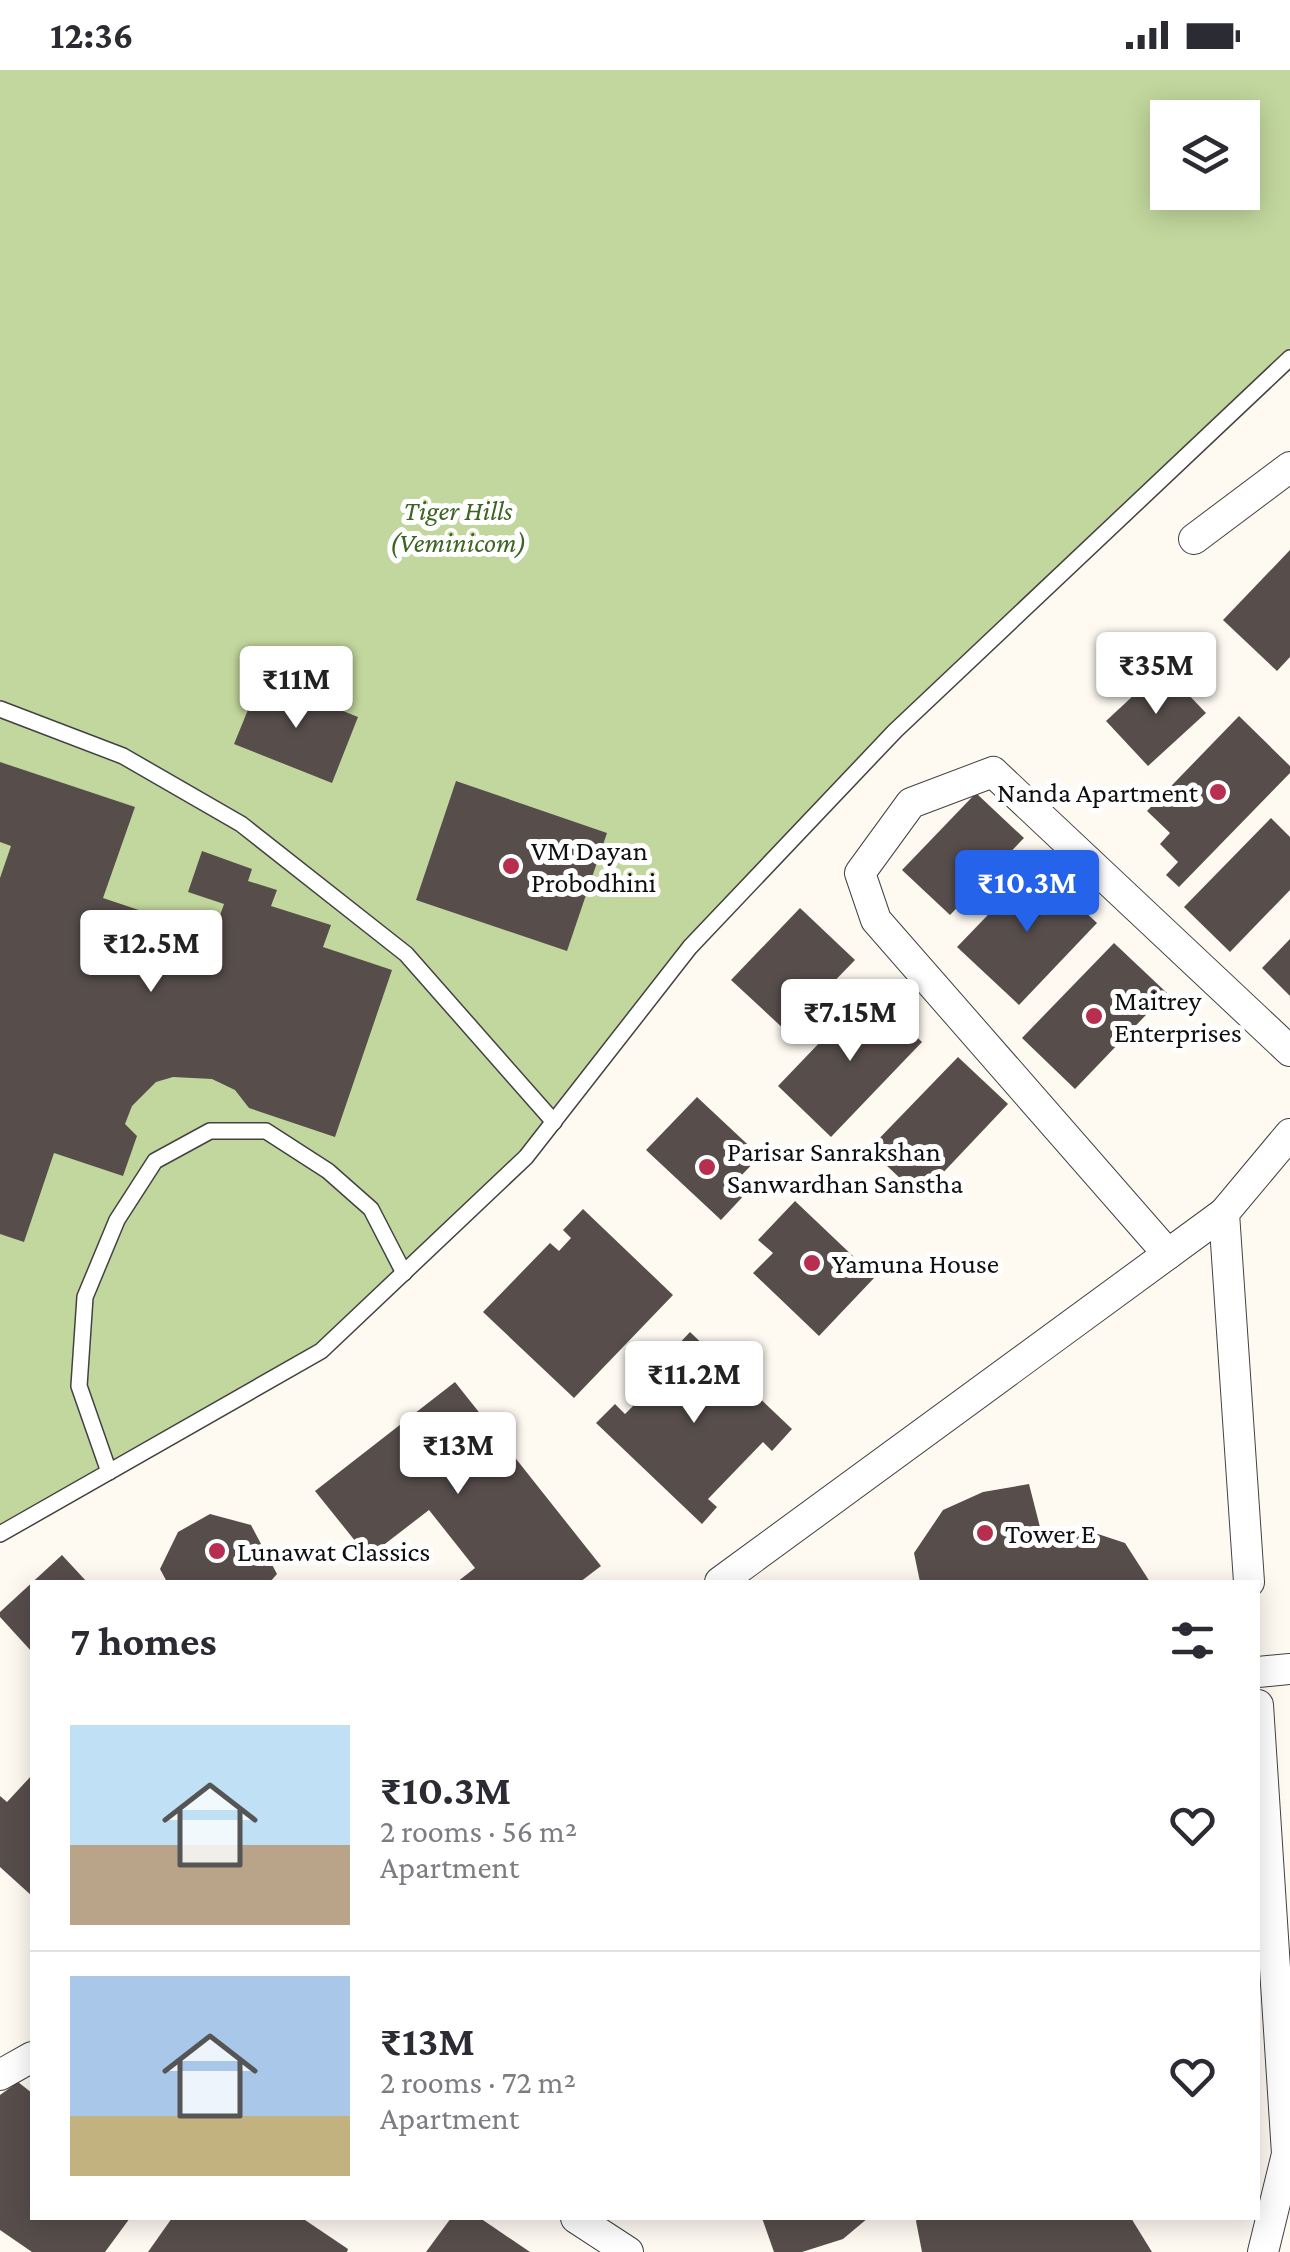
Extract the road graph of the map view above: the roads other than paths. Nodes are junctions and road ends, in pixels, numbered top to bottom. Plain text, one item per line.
1 (1290, 358) edge
2 (1290, 467) edge
3 (1194, 539) dead end
4 (0, 709) edge
5 (1290, 1051) edge
6 (554, 1122) junction
7 (1290, 1134) edge
8 (1224, 1213) junction
9 (1168, 1254) junction
10 (404, 1273) junction
11 (109, 1472) junction
12 (0, 1534) edge
13 (723, 1580) edge
14 (1249, 1580) edge
15 (1290, 1668) edge
16 (1260, 1672) edge
17 (1260, 1735) edge
18 (30, 2058) edge
19 (0, 2076) edge
20 (579, 2220) edge
21 (628, 2252) edge
22 (1262, 2252) edge

1 - 6 lane
2 - 3 street
4 - 6 lane
5 - 9 street
6 - 10 lane
7 - 8 street
8 - 9 street
8 - 14 street
9 - 13 street
10 - 11 lane
10 - 11 lane
11 - 12 lane
15 - 16 street
17 - 22 street
18 - 19 street
20 - 21 street

